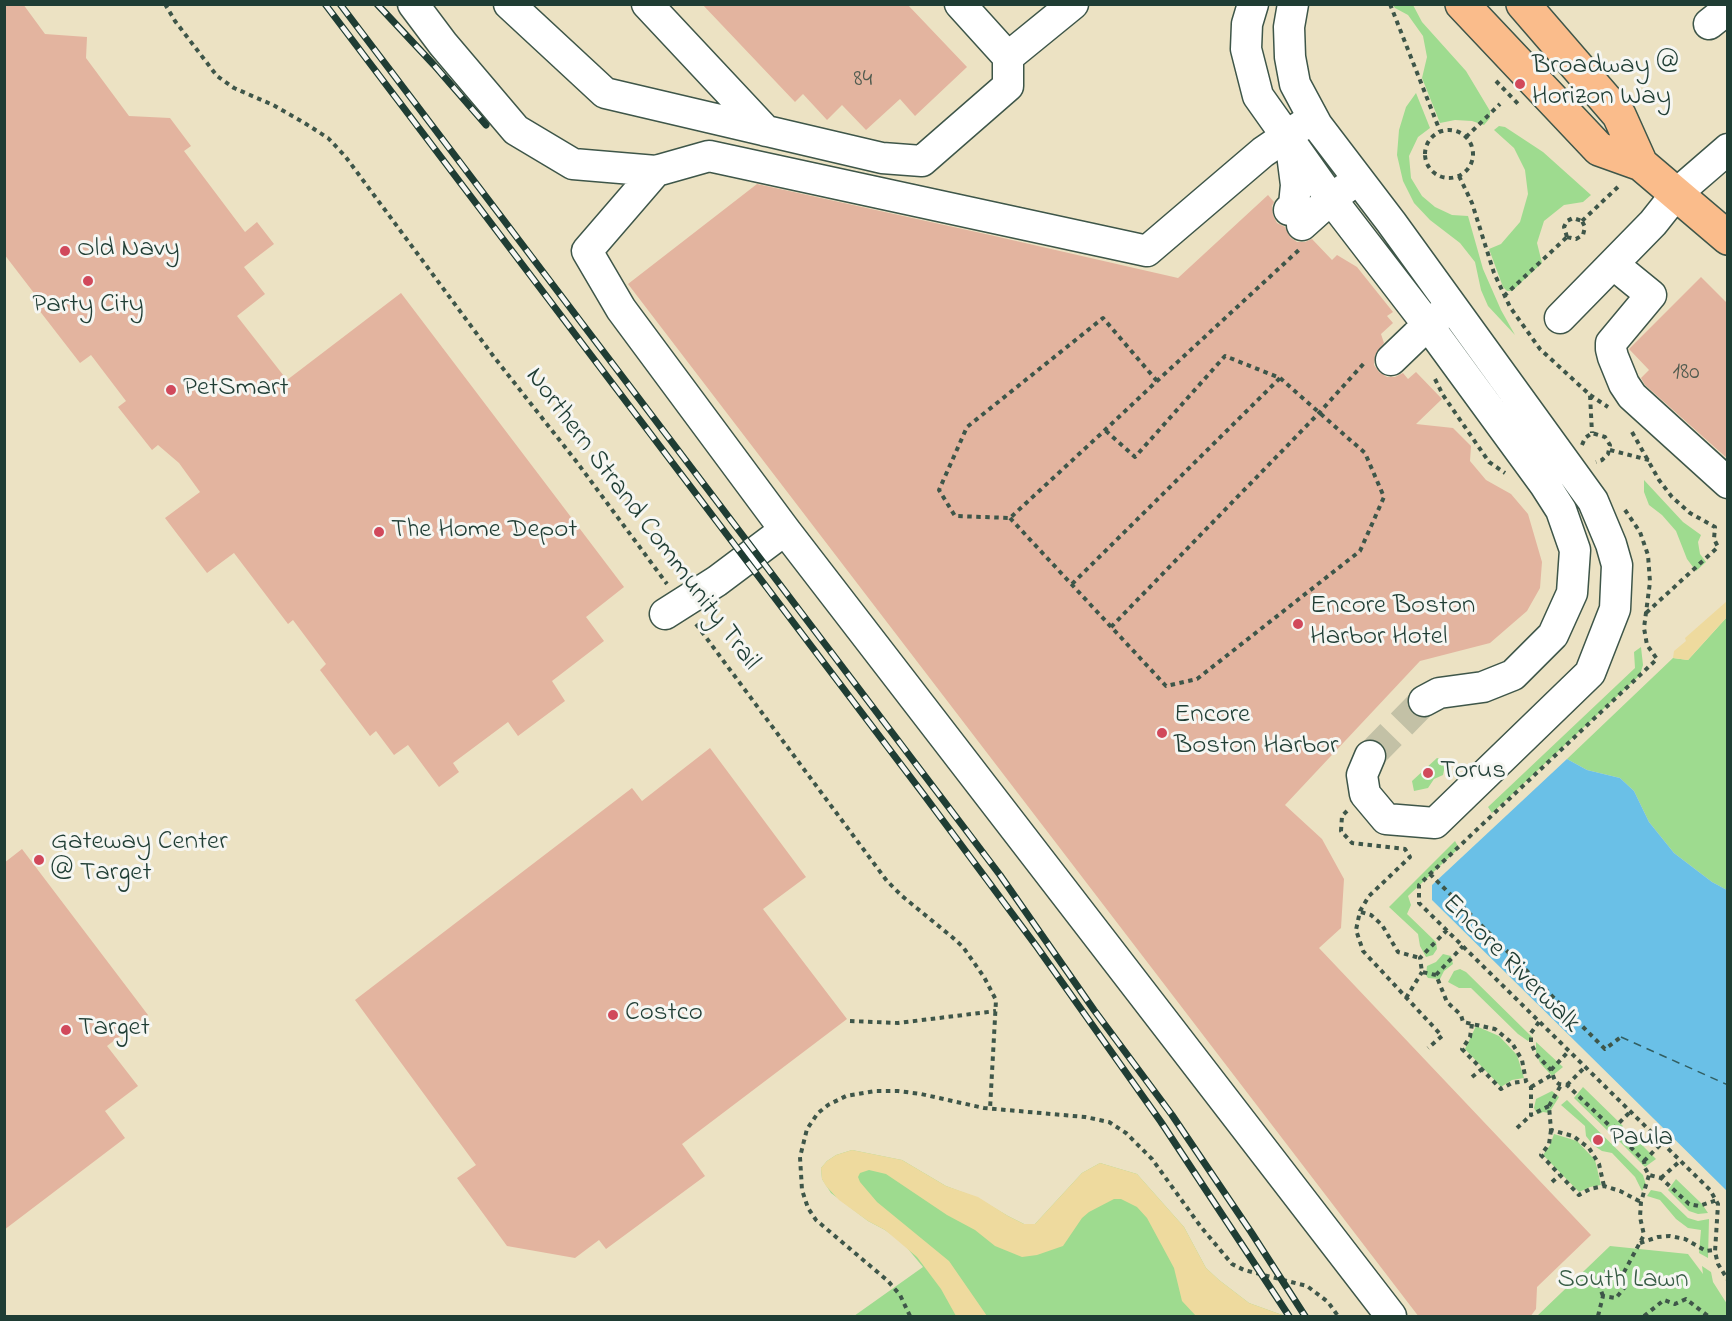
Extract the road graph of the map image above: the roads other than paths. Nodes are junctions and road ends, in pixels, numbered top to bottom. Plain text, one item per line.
1 (413, 4) edge
2 (509, 4) edge
3 (647, 4) edge
4 (960, 4) edge
5 (1073, 4) edge
6 (1253, 4) edge
7 (1293, 4) edge
8 (1462, 4) edge
9 (1523, 4) edge
10 (1008, 57) junction
11 (1313, 118) junction
12 (766, 131) junction
13 (1288, 139) junction
14 (1728, 149) edge
15 (656, 171) junction
16 (1632, 173) junction
17 (1359, 180) junction
18 (1676, 194) junction
19 (1331, 199) junction
20 (1728, 238) edge
21 (1613, 264) junction
22 (1452, 306) junction
23 (1560, 318) dead end
24 (1428, 325) junction
25 (1379, 360) road end
26 (1728, 483) edge
27 (785, 530) junction
28 (673, 609) road end
29 (1424, 701) tunnel mouth
30 (1370, 756) tunnel mouth
31 (1391, 1317) edge

1 - 15 street
2 - 12 street
3 - 12 street
4 - 10 street
5 - 10 street
6 - 13 street
7 - 11 street
8 - 16 main road
9 - 16 main road
10 - 12 street
11 - 13 street
11 - 17 street
13 - 15 street
13 - 19 street
13 - 19 street
14 - 18 street
15 - 27 street
16 - 18 main road
17 - 19 street
17 - 22 street
18 - 20 main road
18 - 21 street
19 - 24 street
21 - 23 street
21 - 26 street
22 - 24 street
22 - 30 street
24 - 25 street
24 - 29 street
27 - 28 street
27 - 31 street

